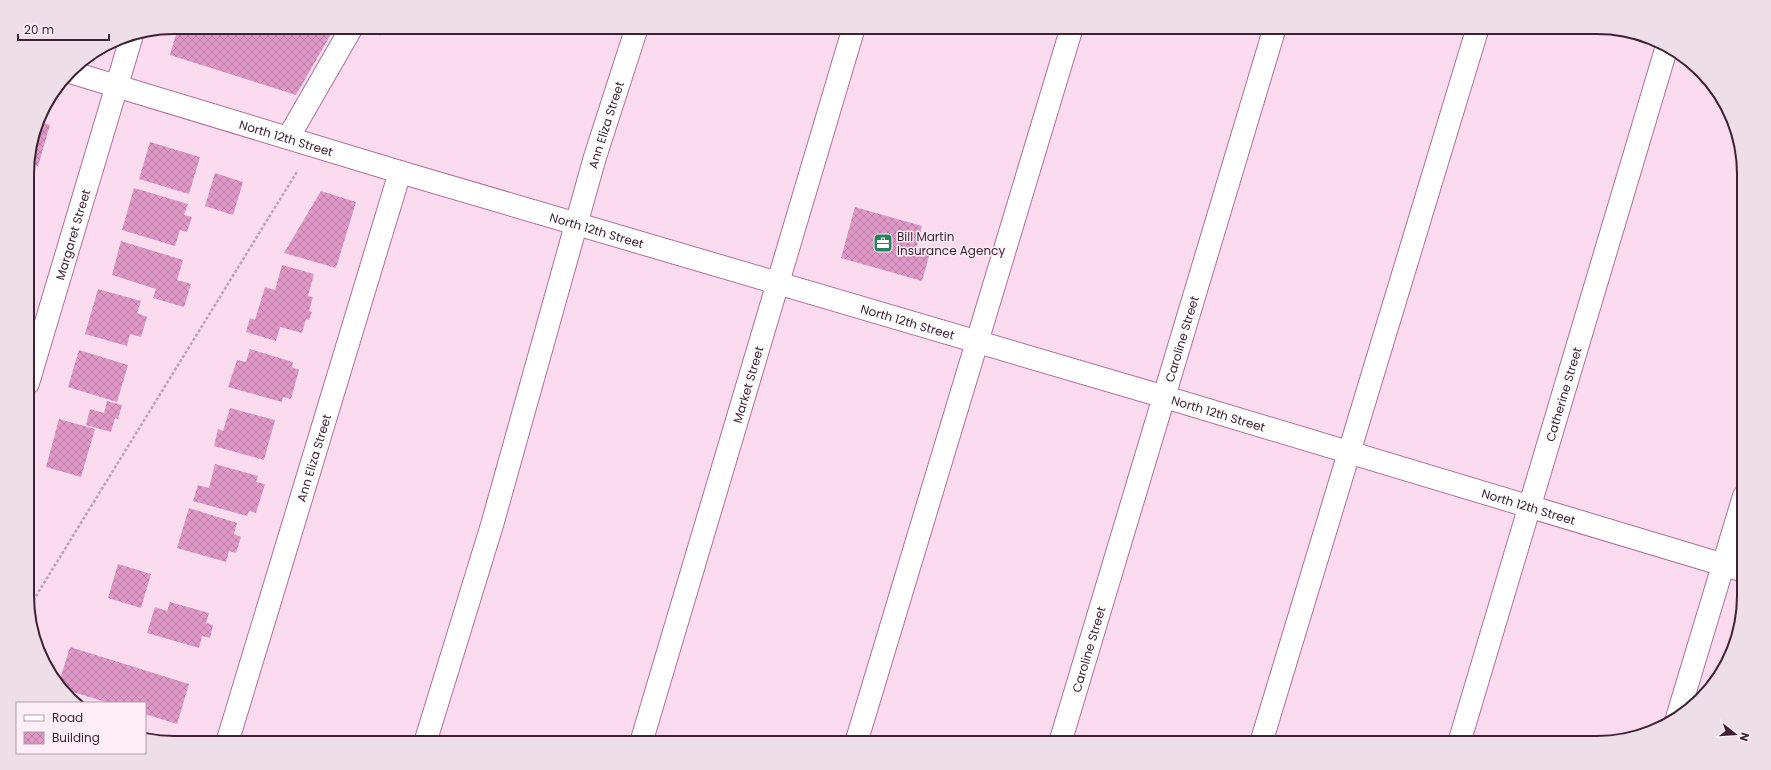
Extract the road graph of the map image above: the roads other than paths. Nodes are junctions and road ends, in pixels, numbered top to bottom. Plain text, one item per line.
1 (348, 34) edge
2 (635, 34) edge
3 (852, 34) edge
4 (1070, 34) edge
5 (1273, 34) edge
6 (1476, 34) edge
7 (130, 41) edge
8 (1665, 52) edge
9 (76, 74) edge
10 (116, 86) junction
11 (288, 138) junction
12 (400, 172) junction
13 (577, 224) junction
14 (778, 283) junction
15 (978, 342) junction
16 (34, 363) edge
17 (1165, 396) junction
18 (1350, 453) junction
19 (1528, 507) junction
20 (1737, 519) edge
21 (1723, 565) junction
22 (1737, 569) edge
23 (1680, 709) edge
24 (229, 736) edge
25 (427, 736) edge
26 (643, 736) edge
27 (858, 736) edge
28 (1062, 736) edge
29 (1263, 736) edge
30 (1461, 736) edge

1 - 11 street
2 - 13 street, Ann Eliza Street
3 - 14 street, Market Street
4 - 15 street
5 - 17 street, Caroline Street
6 - 18 street
7 - 10 street, Margaret Street
8 - 19 street, Catherine Street
9 - 10 street, North 12th Street
10 - 11 street, North 12th Street
10 - 16 street, Margaret Street
11 - 12 street, North 12th Street
12 - 13 street, North 12th Street
12 - 24 street, Ann Eliza Street
13 - 14 street, North 12th Street
13 - 25 street, Ann Eliza Street
14 - 15 street, North 12th Street
14 - 26 street, Market Street
15 - 17 street, North 12th Street
15 - 27 street
17 - 18 street, North 12th Street
17 - 28 street, Caroline Street
18 - 19 street, North 12th Street
18 - 29 street
19 - 21 street, North 12th Street
19 - 30 street, Catherine Street
20 - 21 street
21 - 22 street, North 12th Street
21 - 23 street

